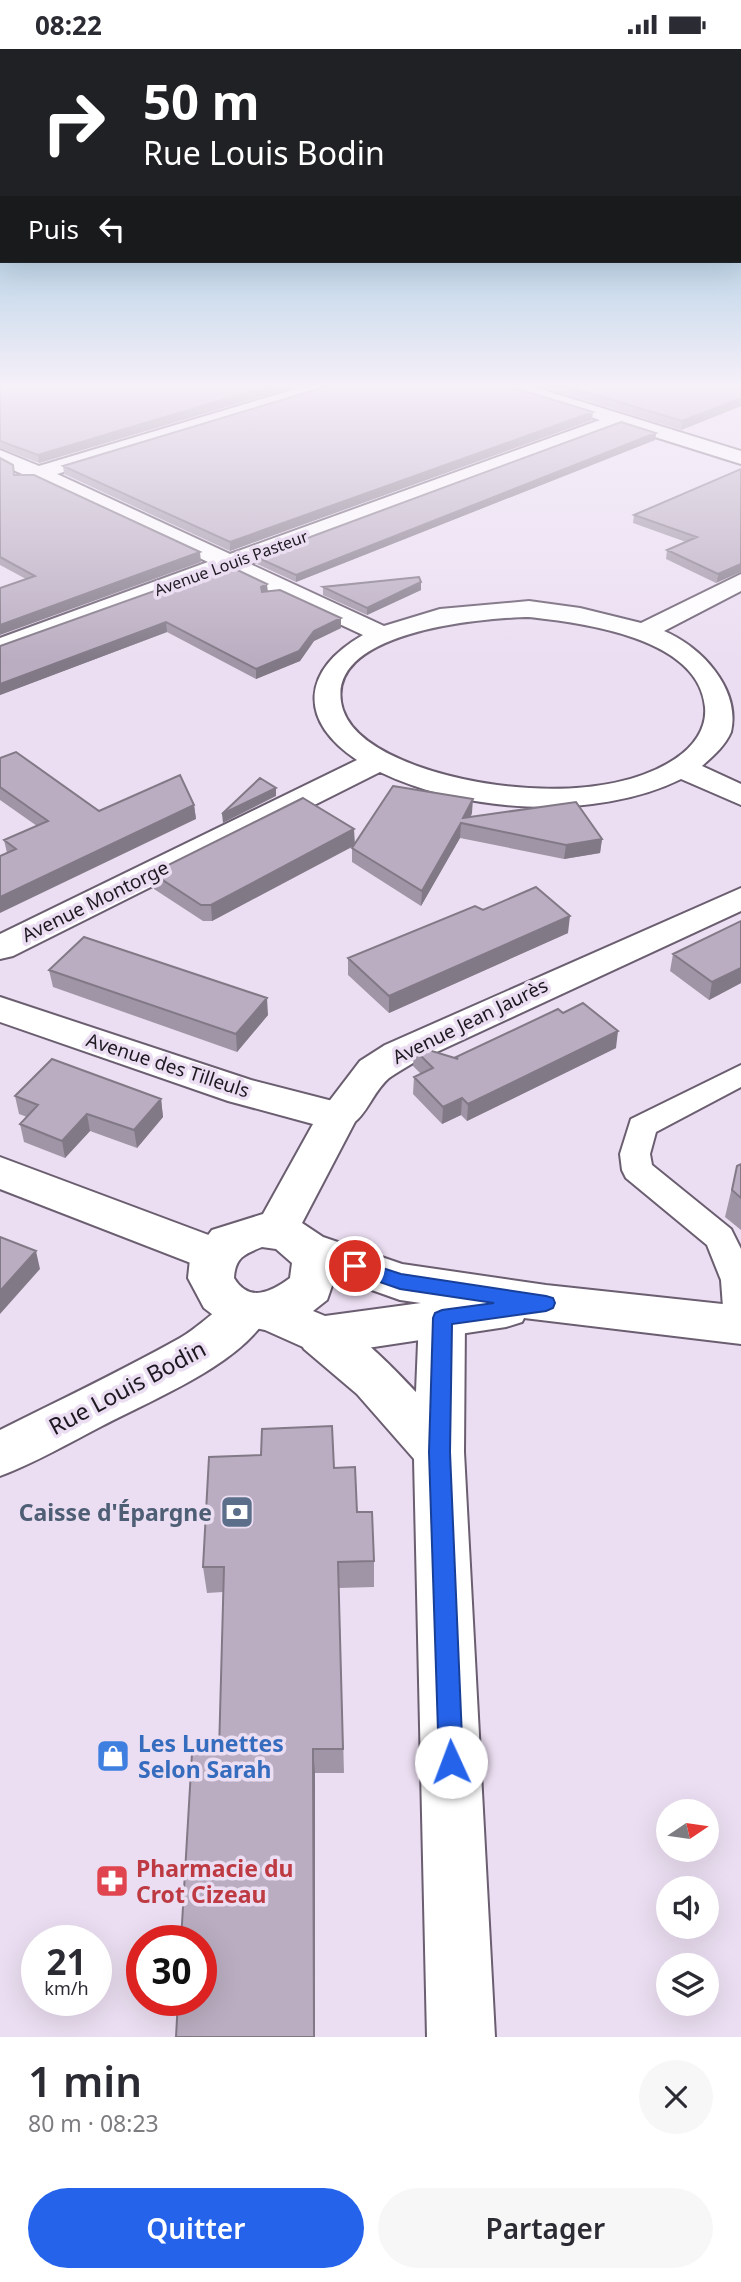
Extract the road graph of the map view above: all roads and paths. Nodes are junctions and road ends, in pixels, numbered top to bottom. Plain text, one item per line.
1 (31, 476) edge
2 (41, 476) edge
3 (469, 476) edge
4 (12, 481) edge
5 (232, 562) junction
6 (741, 581) edge
7 (643, 632) junction
8 (381, 634) junction
9 (0, 647) edge
10 (379, 761) junction
11 (681, 767) junction
12 (741, 796) edge
13 (741, 898) edge
14 (0, 948) edge
15 (0, 1009) edge
16 (741, 1075) edge
17 (338, 1116) junction
18 (0, 1172) edge
19 (293, 1240) junction
20 (214, 1255) junction
21 (546, 1303) junction
22 (259, 1312) junction
23 (442, 1318) junction
24 (741, 1323) edge
25 (321, 1336) junction
26 (439, 1452) junction
27 (0, 1454) edge
28 (461, 2037) edge

1 - 4 street
2 - 5 street
3 - 5 street, Avenue Louis Pasteur
5 - 8 street
5 - 9 street, Avenue Louis Pasteur
6 - 7 street
7 - 8 street
7 - 11 street
8 - 10 street
10 - 11 street
10 - 14 street, Avenue Montorge
11 - 12 street
13 - 17 street, Avenue Jean Jaurès
15 - 17 street, Avenue des Tilleuls
16 - 24 lane
17 - 19 street, Avenue Jean Jaurès
18 - 20 street
19 - 20 street
19 - 21 street
19 - 22 street
20 - 22 street
21 - 23 street
21 - 24 street
22 - 25 street
22 - 27 street, Rue Louis Bodin
23 - 25 street
23 - 26 street
25 - 26 street
26 - 28 street

